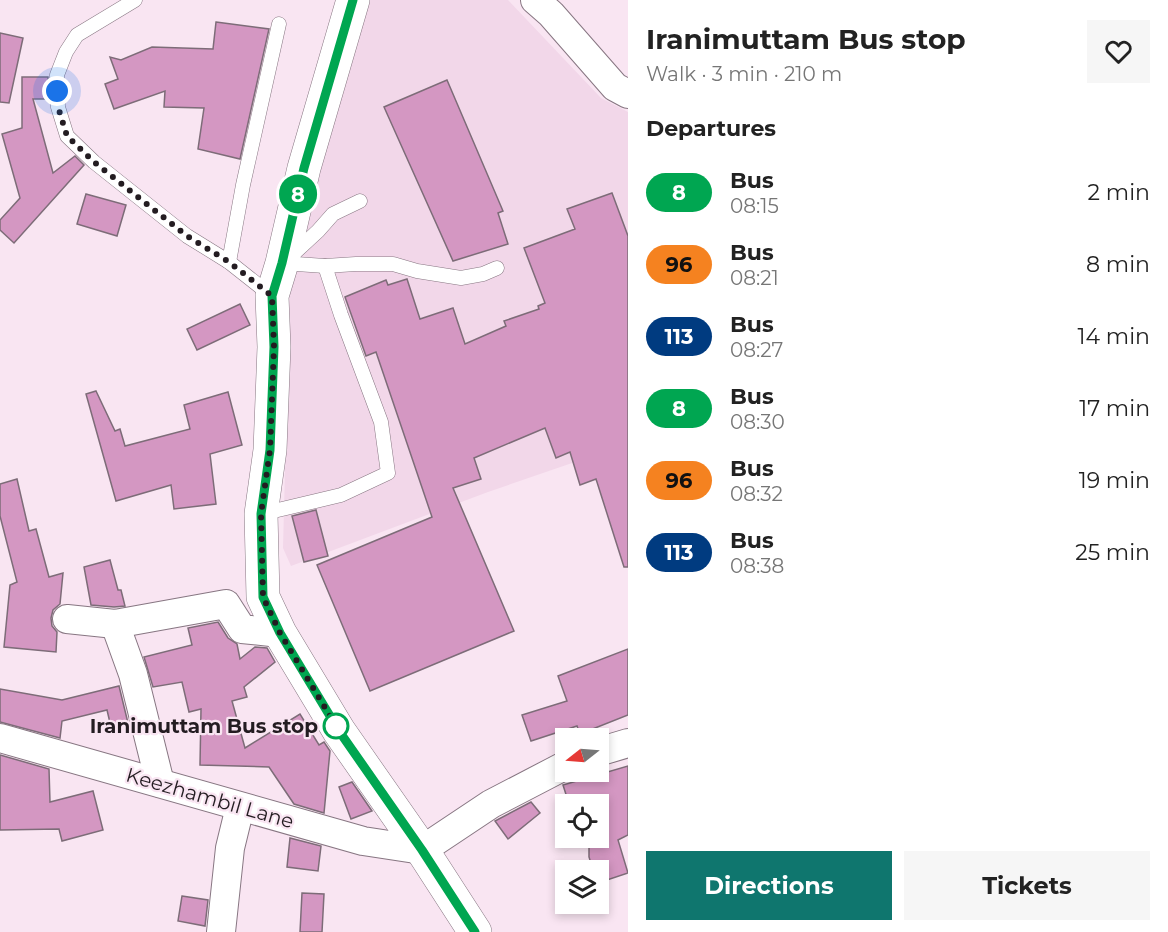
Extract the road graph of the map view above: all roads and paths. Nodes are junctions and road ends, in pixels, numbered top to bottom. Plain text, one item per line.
1 (135, 0) edge
2 (353, 0) edge
3 (535, 0) edge
4 (279, 24) dead end
5 (628, 94) edge
6 (360, 201) dead end
7 (229, 262) junction
8 (282, 263) junction
9 (325, 266) junction
10 (497, 268) dead end
11 (272, 296) junction
12 (261, 514) junction
13 (67, 619) dead end
14 (115, 624) junction
15 (280, 633) junction
16 (0, 738) edge
17 (628, 743) edge
18 (609, 749) edge
19 (555, 771) edge
20 (160, 783) junction
21 (240, 807) junction
22 (422, 850) junction
23 (221, 932) edge
24 (475, 932) edge

1 - 7 lane
2 - 8 street
3 - 5 street
4 - 7 lane
6 - 8 lane
7 - 11 lane
8 - 9 lane
8 - 11 street
9 - 10 lane
9 - 12 lane
11 - 12 street
12 - 15 street
13 - 14 street
14 - 15 street
14 - 20 street
15 - 22 street
16 - 20 street, Keezhambil Lane
17 - 18 street
19 - 22 street
20 - 21 street, Keezhambil Lane
21 - 22 street, Keezhambil Lane
21 - 23 street
22 - 24 street

